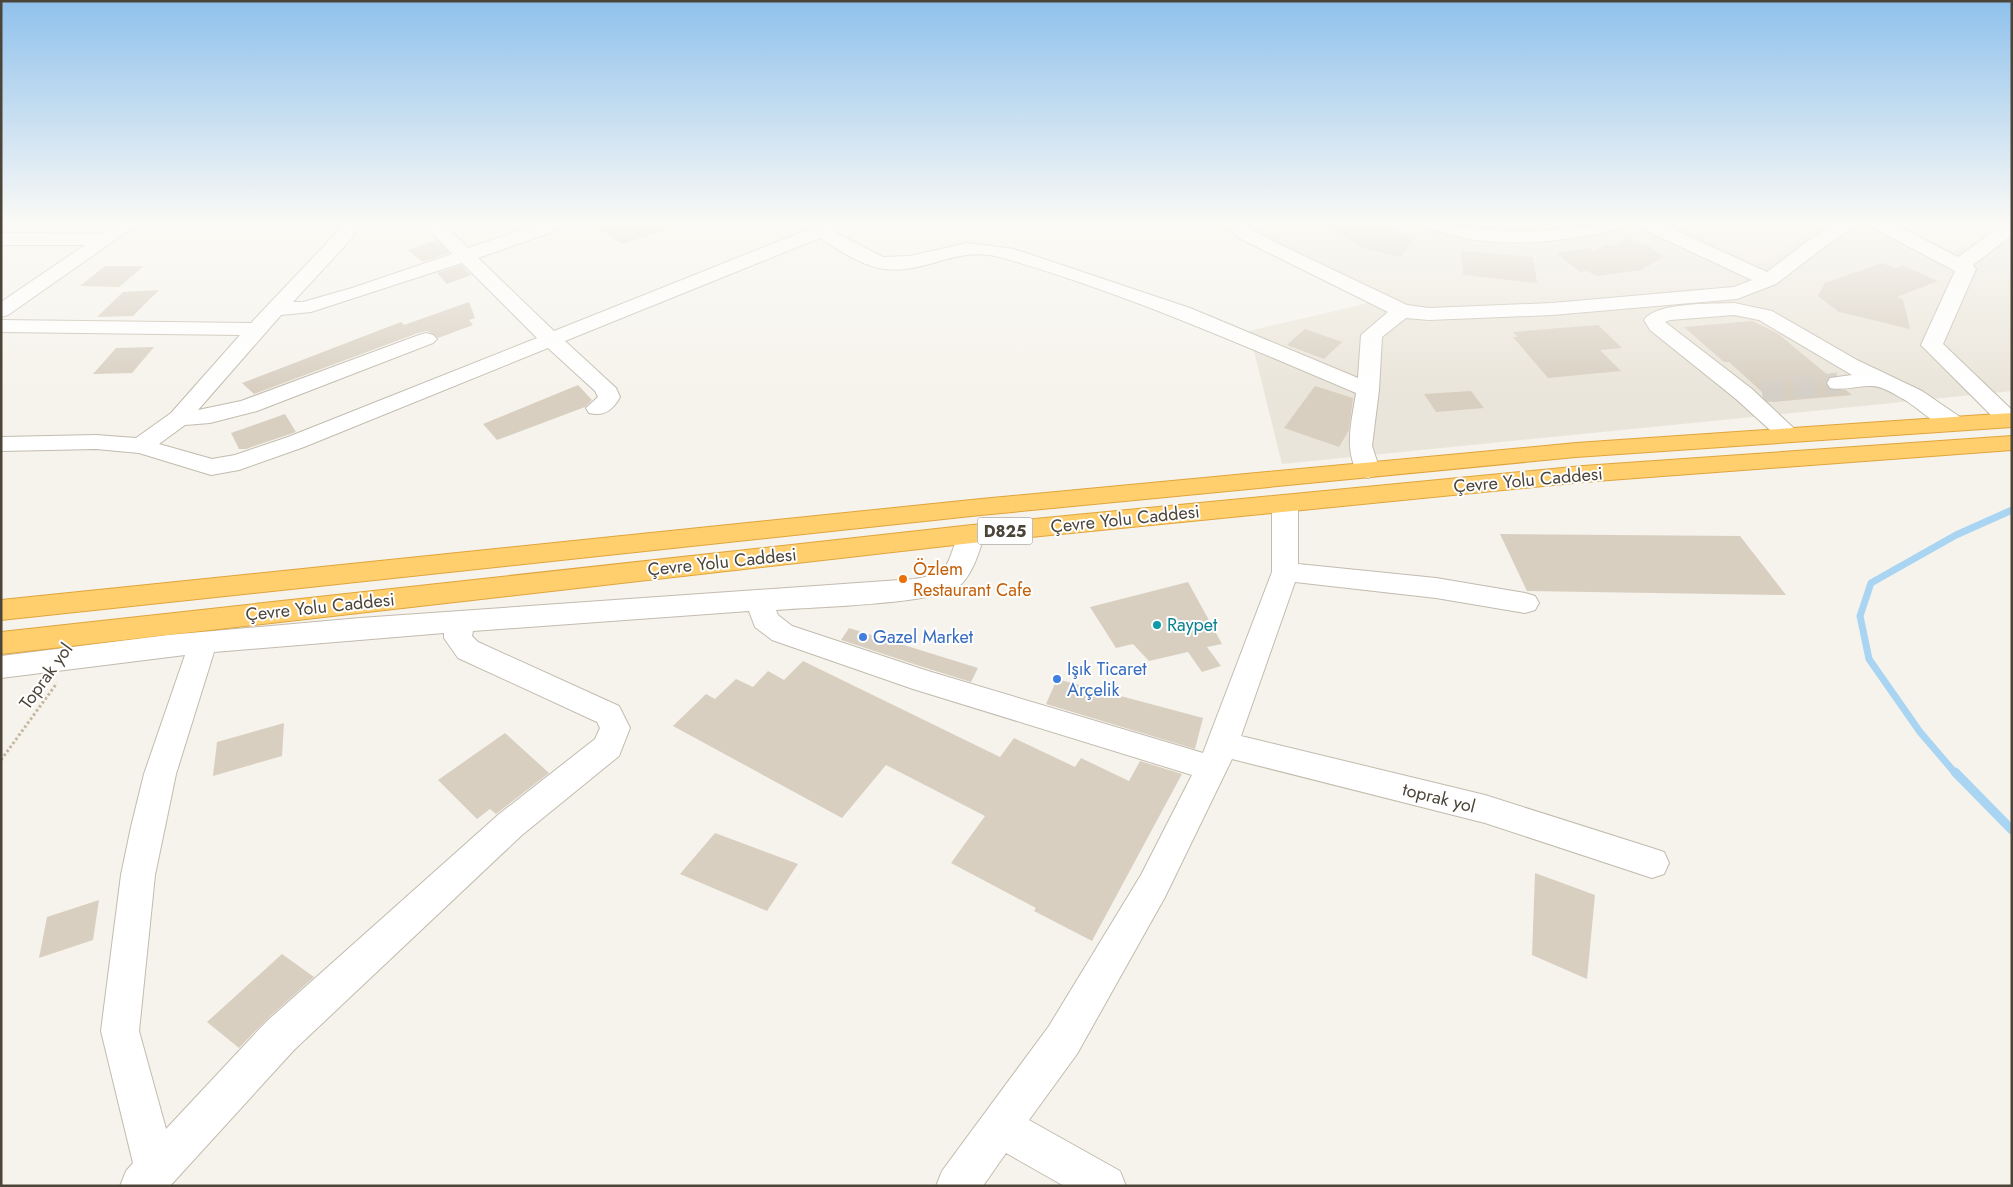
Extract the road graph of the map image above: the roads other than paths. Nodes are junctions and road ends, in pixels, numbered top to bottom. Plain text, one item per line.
1 (47, 279) edge
2 (304, 279) edge
3 (394, 279) edge
4 (490, 279) edge
5 (702, 279) edge
6 (1084, 279) edge
7 (1337, 279) edge
8 (1961, 279) edge
9 (1769, 280) edge
10 (277, 309) junction
11 (1, 311) edge
12 (1402, 311) junction
13 (1, 326) edge
14 (257, 329) junction
15 (426, 339) dead end
16 (551, 340) junction
17 (1877, 379) junction
18 (1838, 384) tunnel mouth
19 (1368, 390) junction
20 (597, 408) dead end
21 (179, 418) junction
22 (1955, 424) junction
23 (2011, 426) edge
24 (1789, 435) junction
25 (1, 444) edge
26 (141, 446) junction
27 (1368, 470) junction
28 (1285, 503) junction
29 (972, 534) junction
30 (1285, 572) junction
31 (760, 600) junction
32 (1525, 603) dead end
33 (1, 610) edge
34 (459, 621) junction
35 (1, 643) edge
36 (203, 643) junction
37 (1, 667) edge
38 (1217, 756) junction
39 (1652, 863) dead end
40 (1000, 1126) junction
41 (148, 1178) edge
42 (957, 1186) edge
43 (1105, 1186) edge

1 - 11 street
2 - 10 street
3 - 10 street
4 - 16 street
5 - 16 street
6 - 19 street
7 - 12 street
8 - 23 street
9 - 12 street
10 - 14 street
12 - 19 street
13 - 14 street
14 - 21 street
15 - 21 street
16 - 20 street
16 - 26 street
17 - 18 street
17 - 22 street
17 - 24 street
19 - 27 street
21 - 26 street
22 - 23 highway, Çevre Yolu Caddesi / D825
22 - 24 highway, Çevre Yolu Caddesi / D825
23 - 28 highway, Çevre Yolu Caddesi / D825
24 - 27 highway, Çevre Yolu Caddesi / D825
25 - 26 street
27 - 33 highway, Çevre Yolu Caddesi / D825
28 - 29 highway, Çevre Yolu Caddesi / D825
28 - 30 street
29 - 31 street
29 - 35 highway, Çevre Yolu Caddesi / D825
30 - 32 street
30 - 38 street
31 - 34 street
31 - 38 street, toprak yol
34 - 36 street
34 - 41 street
36 - 37 street
36 - 41 street
38 - 39 street, toprak yol
38 - 40 street
40 - 42 street
40 - 43 street

